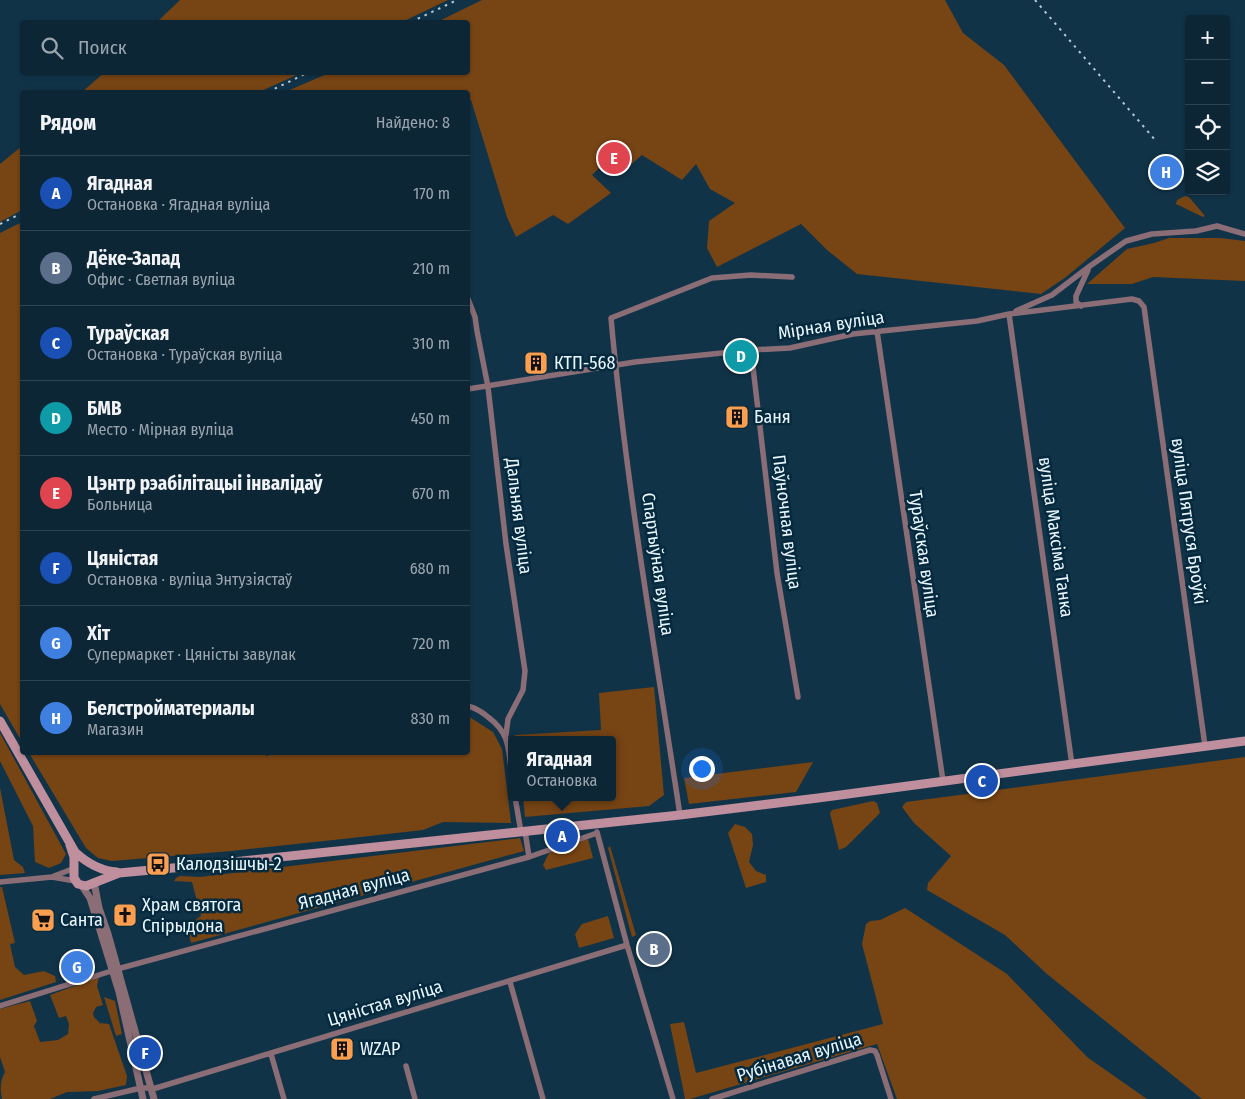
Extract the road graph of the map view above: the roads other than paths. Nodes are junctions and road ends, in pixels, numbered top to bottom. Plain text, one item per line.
1 (1245, 234) edge
2 (1090, 266) junction
3 (792, 278) dead end
4 (1140, 301) joint
5 (470, 304) edge
6 (1081, 306) junction
7 (1009, 314) junction
8 (877, 331) junction
9 (751, 350) junction
10 (615, 366) junction
11 (488, 386) junction
12 (470, 389) edge
13 (798, 697) dead end
14 (470, 707) edge
15 (0, 721) edge
16 (506, 735) junction
17 (1245, 741) edge
18 (1205, 746) junction
19 (508, 749) edge
20 (1072, 765) junction
21 (943, 781) junction
22 (517, 801) edge
23 (680, 814) junction
24 (595, 824) junction
25 (523, 832) junction
26 (598, 834) junction
27 (70, 845) junction
28 (529, 857) junction
29 (90, 864) junction
30 (75, 868) junction
31 (119, 873) junction
32 (52, 876) junction
33 (107, 877) junction
34 (0, 882) edge
35 (94, 882) junction
36 (79, 883) junction
37 (104, 918) junction
38 (105, 934) junction
39 (627, 945) junction
40 (116, 970) junction
41 (510, 982) junction
42 (0, 1006) edge
43 (271, 1054) junction
44 (406, 1066) dead end
45 (141, 1088) junction
46 (151, 1089) junction
47 (94, 1099) edge
48 (143, 1099) edge
49 (154, 1099) edge
50 (284, 1099) edge
51 (415, 1099) edge
52 (543, 1099) edge
53 (673, 1099) edge
54 (712, 1099) edge
55 (890, 1099) edge

1 - 2 street
2 - 6 street
2 - 7 street
3 - 10 street, Спартыўная вуліца
4 - 6 street, Мірная вуліца
4 - 18 street, вуліца Пятруся Броўкі
5 - 11 street, Дальняя вуліца
6 - 7 street, Мірная вуліца
7 - 8 street, Мірная вуліца
7 - 20 street, вуліца Максіма Танка
8 - 9 street, Мірная вуліца
8 - 21 street, Тураўская вуліца
9 - 10 street, Мірная вуліца
9 - 13 street, Паўночная вуліца
10 - 11 street, Мірная вуліца
10 - 23 street, Спартыўная вуліца
11 - 12 street, Мірная вуліца
11 - 16 street, Дальняя вуліца
14 - 16 street
15 - 27 main road
16 - 19 street
17 - 18 main road
18 - 20 main road
20 - 21 main road
21 - 23 main road
22 - 25 street
23 - 24 main road
24 - 25 main road
24 - 26 street
25 - 28 street
25 - 31 main road
26 - 28 street, Ягадная вуліца
26 - 39 street
27 - 29 main road
27 - 30 main road
28 - 40 street, Ягадная вуліца
29 - 30 main road
29 - 31 main road
29 - 35 main road
30 - 32 street
30 - 36 main road
31 - 33 main road
32 - 34 street
32 - 36 street
33 - 35 main road
33 - 37 street
35 - 36 main road
35 - 37 street
36 - 38 street
37 - 38 street
38 - 40 street
39 - 41 street, Цяністая вуліца
39 - 53 street
40 - 42 street, Ягадная вуліца
40 - 45 street
40 - 46 street
41 - 43 street, Цяністая вуліца
41 - 52 street
43 - 46 street, Цяністая вуліца
43 - 50 street
44 - 51 street
45 - 46 street
45 - 47 street
45 - 48 street
46 - 49 street
54 - 55 street, Рубінавая вуліца

